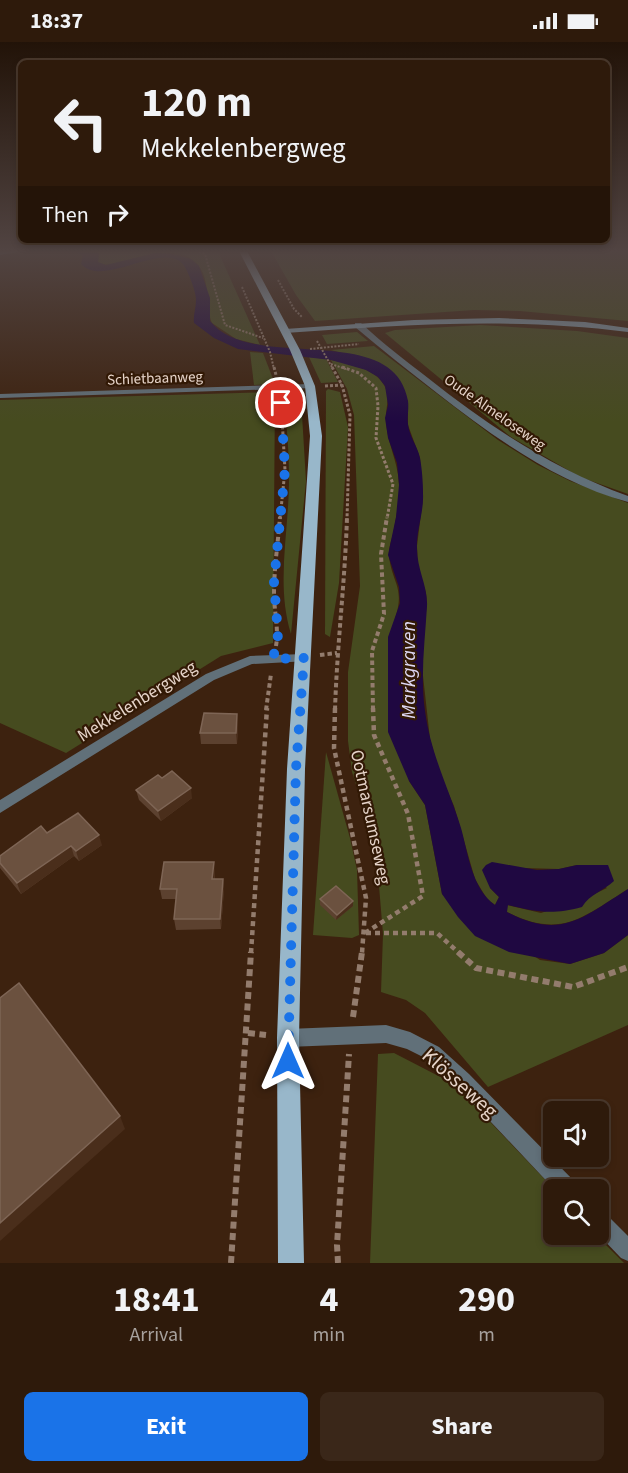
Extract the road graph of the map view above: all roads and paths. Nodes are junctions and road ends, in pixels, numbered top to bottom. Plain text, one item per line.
1 (220, 308) edge
2 (251, 308) edge
3 (273, 308) edge
4 (293, 308) edge
5 (358, 325) junction
6 (310, 329) junction
7 (628, 330) edge
8 (285, 331) junction
9 (264, 338) junction
10 (377, 342) junction
11 (322, 348) junction
12 (330, 364) junction
13 (310, 386) junction
14 (279, 387) junction
15 (0, 396) edge
16 (628, 499) edge
17 (304, 658) junction
18 (273, 659) junction
19 (0, 807) edge
20 (365, 933) junction
21 (628, 967) edge
22 (350, 1034) junction
23 (288, 1038) junction
24 (558, 1179) edge
25 (609, 1231) edge
26 (628, 1251) edge
27 (231, 1263) edge
28 (291, 1263) edge
29 (338, 1263) edge

1 - 9 path
2 - 9 path
3 - 8 main road
4 - 6 path, Ootmarsumseweg
5 - 6 main road
5 - 7 main road
5 - 10 street, Oude Almeloseweg
6 - 8 main road
6 - 11 path, Ootmarsumseweg
8 - 13 main road
9 - 14 path
10 - 11 path
10 - 16 street, Oude Almeloseweg
11 - 12 path, Ootmarsumseweg
12 - 20 path, Ootmarsumseweg
12 - 20 path
13 - 14 street, Schietbaanweg
13 - 17 main road
14 - 15 street, Schietbaanweg
14 - 18 path
17 - 18 street, Mekkelenbergweg
17 - 23 main road
18 - 19 street, Mekkelenbergweg
18 - 27 path
20 - 21 path
20 - 22 path, Ootmarsumseweg
22 - 23 street, Klösseweg
22 - 24 street, Klösseweg
22 - 29 path, Ootmarsumseweg
23 - 28 main road
25 - 26 street

